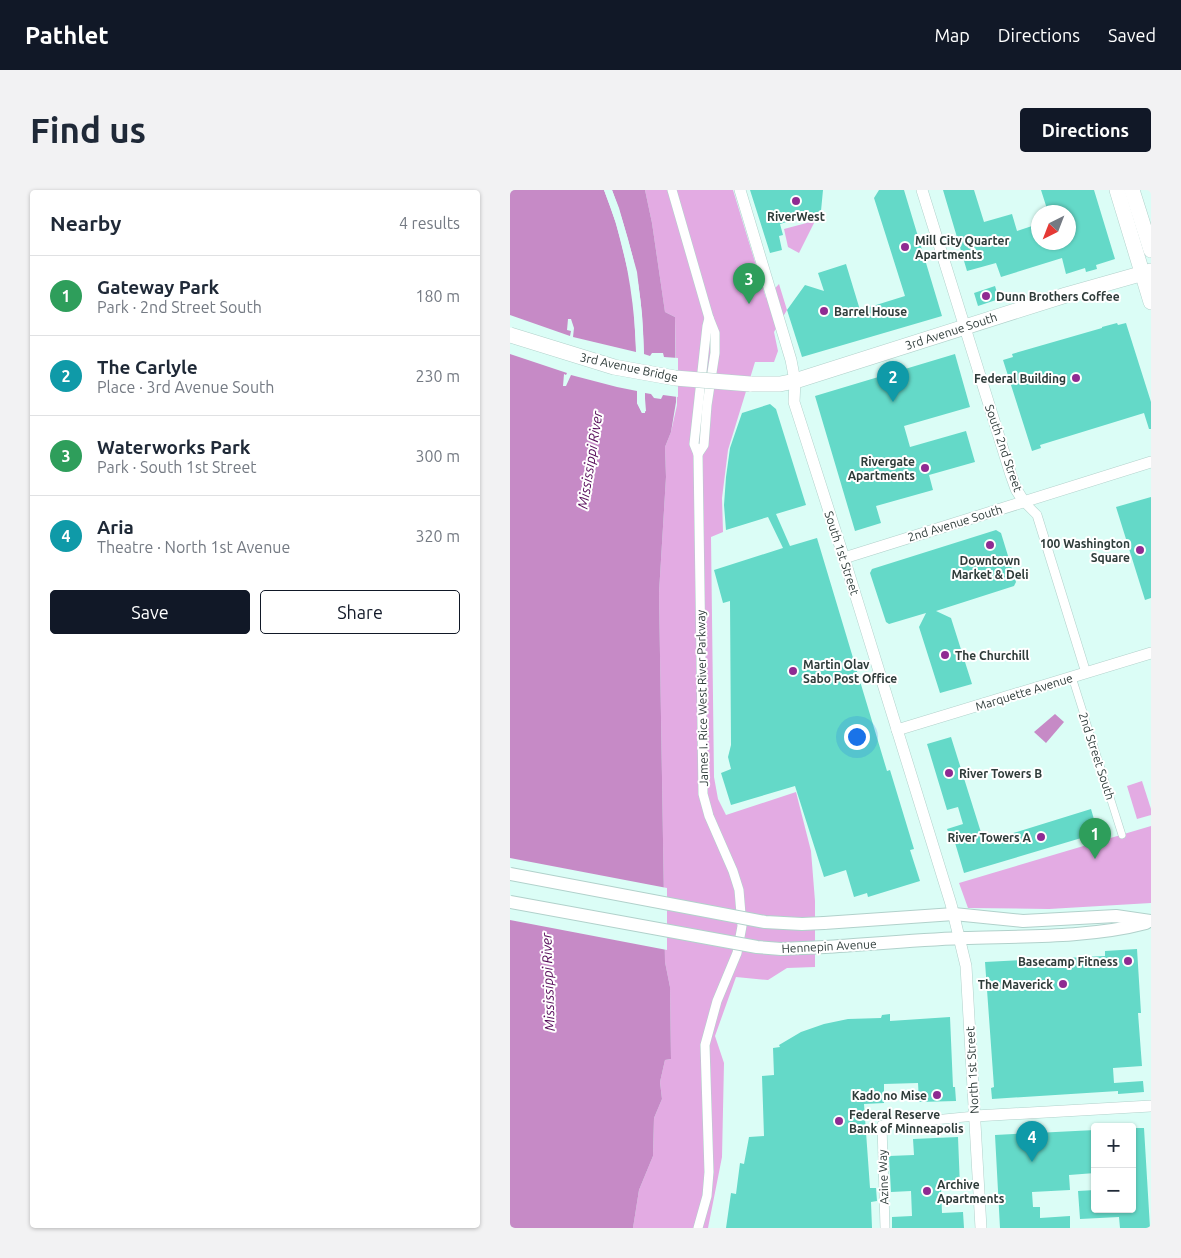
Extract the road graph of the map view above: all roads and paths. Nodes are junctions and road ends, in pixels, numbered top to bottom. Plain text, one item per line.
1 (672, 190) edge
2 (740, 190) edge
3 (922, 190) edge
4 (1117, 190) edge
5 (1132, 190) edge
6 (1151, 250) edge
7 (1146, 273) edge
8 (1151, 302) edge
9 (964, 326) junction
10 (510, 335) edge
11 (794, 381) junction
12 (750, 384) joint
13 (1151, 462) edge
14 (1024, 502) junction
15 (844, 558) junction
16 (1151, 653) edge
17 (1086, 673) junction
18 (1072, 677) junction
19 (897, 730) junction
20 (1122, 835) dead end
21 (510, 874) edge
22 (510, 902) edge
23 (954, 914) junction
24 (1151, 921) edge
25 (960, 938) junction
26 (1151, 1106) edge
27 (975, 1116) junction
28 (698, 1228) edge
29 (885, 1228) edge
30 (981, 1228) edge

1 - 28 street, James I. Rice West River Parkway
2 - 11 street, South 1st Street
3 - 9 street, South 2nd Street
4 - 7 main road
5 - 6 main road
7 - 8 main road
7 - 9 main road, 3rd Avenue South
9 - 11 main road, 3rd Avenue South
9 - 14 street, South 2nd Street
10 - 12 main road, 3rd Avenue Bridge, bridge
11 - 12 main road, 3rd Avenue South
11 - 15 street, South 1st Street
13 - 14 street, 2nd Avenue South
14 - 15 street, 2nd Avenue South
14 - 17 street, South 2nd Street
15 - 19 street, South 1st Street
16 - 17 street, Marquette Avenue
17 - 18 street, Marquette Avenue
18 - 19 street, Marquette Avenue
18 - 20 street, 2nd Street South
19 - 23 street, South 1st Street
21 - 23 main road, Hennepin Avenue, bridge
22 - 25 main road, Hennepin Avenue, bridge
23 - 24 main road, Hennepin Avenue
23 - 25 street, North 1st Street
24 - 25 main road, Hennepin Avenue
25 - 27 street, North 1st Street
26 - 27 street
27 - 29 street, Azine Way
27 - 30 street, North 1st Street

